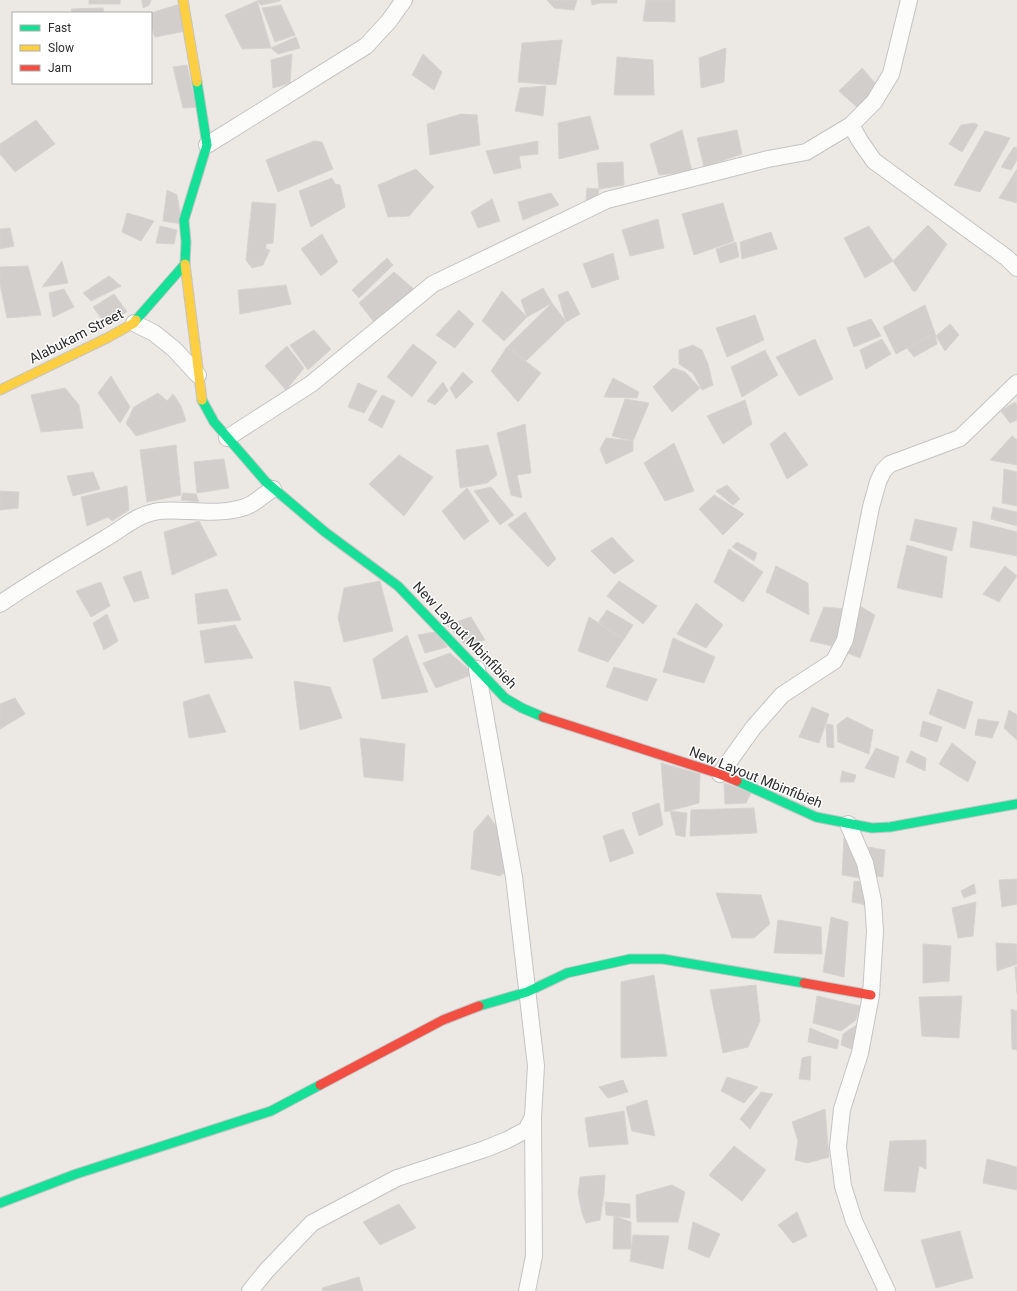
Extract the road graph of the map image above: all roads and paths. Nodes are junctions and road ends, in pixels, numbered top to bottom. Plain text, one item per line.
1 (183, 0) edge
2 (404, 0) edge
3 (909, 0) edge
4 (851, 125) junction
5 (207, 145) junction
6 (185, 264) junction
7 (1017, 268) edge
8 (134, 323) junction
9 (198, 375) junction
10 (1017, 383) edge
11 (0, 390) edge
12 (227, 438) junction
13 (273, 489) junction
14 (0, 604) edge
15 (477, 669) junction
16 (720, 774) junction
17 (1015, 804) edge
18 (848, 824) junction
19 (527, 992) junction
20 (871, 995) junction
21 (533, 1117) junction
22 (0, 1203) edge
23 (250, 1291) edge
24 (527, 1291) edge
25 (887, 1291) edge

1 - 5 street
2 - 5 street
3 - 4 street
4 - 7 street
4 - 12 street
5 - 6 street
6 - 8 street, Alabukam Street
6 - 9 street, New Layout Mbinfibieh
8 - 9 street
8 - 11 street, Alabukam Street
9 - 12 street, New Layout Mbinfibieh
10 - 16 street
12 - 13 street, New Layout Mbinfibieh
13 - 14 street
13 - 15 street, New Layout Mbinfibieh
15 - 16 street, New Layout Mbinfibieh
15 - 19 street
16 - 18 street, New Layout Mbinfibieh
17 - 18 street, New Layout Mbinfibieh
18 - 20 street
19 - 20 street
19 - 21 street
19 - 22 street
20 - 25 street
21 - 23 street
21 - 24 street

